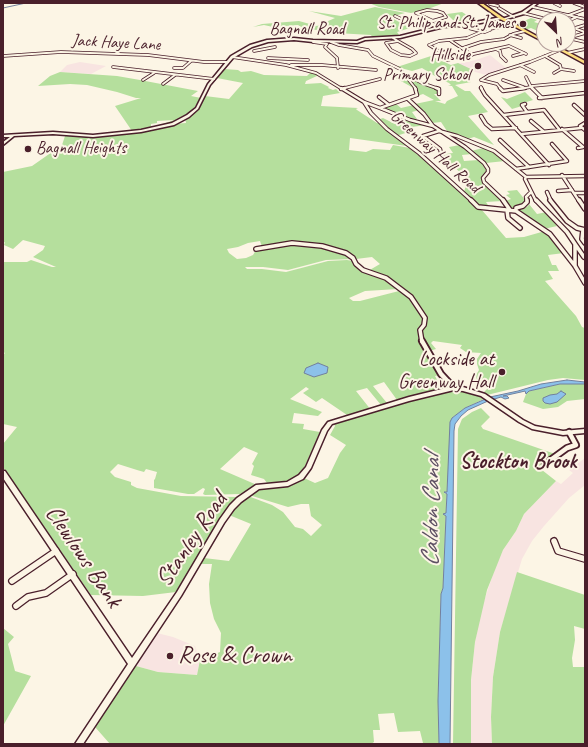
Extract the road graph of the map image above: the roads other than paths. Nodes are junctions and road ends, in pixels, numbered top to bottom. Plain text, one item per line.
1 (480, 3) edge
2 (537, 3) edge
3 (554, 3) edge
4 (574, 3) edge
5 (490, 4) dead end
6 (560, 6) dead end
7 (533, 7) junction
8 (585, 8) edge
9 (552, 12) edge
10 (524, 13) junction
11 (395, 16) dead end
12 (514, 16) junction
13 (536, 16) edge
14 (577, 17) edge
15 (502, 18) junction
16 (584, 18) edge
17 (434, 21) junction
18 (462, 21) dead end
19 (466, 24) junction
20 (457, 25) junction
21 (514, 25) junction
22 (415, 26) junction
23 (444, 26) junction
24 (576, 28) edge
25 (425, 30) junction
26 (480, 31) junction
27 (525, 31) junction
28 (585, 33) edge
29 (510, 35) junction
30 (536, 37) edge
31 (393, 38) junction
32 (521, 38) dead end
33 (268, 41) junction
34 (361, 41) junction
35 (399, 41) junction
36 (451, 41) junction
37 (313, 42) junction
38 (331, 42) junction
39 (271, 47) junction
40 (275, 47) dead end
41 (363, 48) junction
42 (463, 48) junction
43 (495, 48) junction
44 (585, 49) edge
45 (254, 51) dead end
46 (555, 52) edge
47 (442, 53) dead end
48 (567, 53) joint
49 (472, 55) junction
50 (3, 56) edge
51 (512, 56) dead end
52 (545, 56) junction
53 (232, 57) junction
54 (268, 58) dead end
55 (284, 59) junction
56 (191, 60) junction
57 (308, 60) dead end
58 (447, 60) dead end
59 (506, 60) dead end
60 (228, 62) junction
61 (585, 62) edge
62 (281, 65) junction
63 (520, 65) junction
64 (286, 66) junction
65 (113, 67) dead end
66 (174, 68) dead end
67 (338, 68) junction
68 (560, 69) junction
69 (376, 70) dead end
70 (574, 71) dead end
71 (154, 72) junction
72 (534, 72) dead end
73 (555, 72) dead end
74 (405, 74) junction
75 (176, 75) junction
76 (526, 77) dead end
77 (214, 79) junction
78 (380, 79) dead end
79 (143, 80) dead end
80 (481, 80) junction
81 (503, 80) dead end
82 (585, 82) edge
83 (163, 84) dead end
84 (531, 86) junction
85 (524, 88) junction
86 (340, 89) junction
87 (585, 93) edge
88 (438, 94) dead end
89 (379, 97) dead end
90 (408, 99) junction
91 (364, 102) junction
92 (388, 104) junction
93 (525, 104) dead end
94 (574, 105) dead end
95 (548, 107) dead end
96 (380, 108) junction
97 (544, 110) junction
98 (527, 112) junction
99 (504, 115) junction
100 (585, 115) edge
101 (481, 116) dead end
102 (531, 121) dead end
103 (585, 123) edge
104 (433, 126) junction
105 (516, 128) junction
106 (581, 128) junction
107 (561, 129) junction
108 (585, 130) edge
109 (439, 131) junction
110 (543, 131) junction
111 (522, 134) junction
112 (14, 135) junction
113 (3, 136) edge
114 (500, 140) dead end
115 (3, 144) edge
116 (552, 144) dead end
117 (578, 148) dead end
118 (442, 156) dead end
119 (549, 164) junction
120 (528, 167) junction
121 (515, 169) junction
122 (562, 175) junction
123 (585, 176) edge
124 (526, 177) junction
125 (558, 191) dead end
126 (531, 192) junction
127 (573, 192) junction
128 (543, 194) dead end
129 (585, 194) edge
130 (585, 209) edge
131 (509, 210) junction
132 (516, 211) junction
133 (519, 226) dead end
134 (584, 230) edge
135 (585, 243) edge
136 (575, 244) junction
137 (256, 249) dead end
138 (584, 257) dead end
139 (575, 266) junction
140 (585, 282) edge
141 (454, 388) junction
142 (585, 431) edge
143 (569, 432) junction
144 (545, 464) dead end
145 (3, 473) edge
146 (554, 541) dead end
147 (57, 550) junction
148 (585, 559) edge
149 (73, 574) junction
150 (12, 581) dead end
151 (16, 606) dead end
152 (132, 663) junction
153 (80, 744) edge

1 - 15 main road
2 - 7 street, Bagnall Road
3 - 6 street
4 - 8 street
5 - 12 street
7 - 9 street
7 - 10 street, Bagnall Road
10 - 12 street, Bagnall Road
10 - 13 street
11 - 22 street
12 - 15 street, Bagnall Road
14 - 16 street
15 - 19 street, Bagnall Road
15 - 21 main road
17 - 17 street
17 - 22 street
17 - 23 street
18 - 19 street
19 - 20 street, Bagnall Road
20 - 23 street, Bagnall Road
20 - 26 street
21 - 26 street
21 - 27 main road
22 - 25 street
23 - 25 street, Bagnall Road
24 - 28 street
25 - 31 street, Bagnall Road
26 - 36 street
27 - 29 street
27 - 30 main road
29 - 32 street
29 - 42 street
31 - 34 street, Bagnall Road
31 - 35 street
33 - 37 street, Bagnall Road
33 - 39 street
33 - 53 street, Bagnall Road
34 - 38 street, Bagnall Road
34 - 41 street
35 - 35 street
36 - 42 street
36 - 47 street
37 - 38 street, Bagnall Road
37 - 67 street
38 - 41 street
39 - 40 street
39 - 45 street
41 - 74 street
42 - 49 street
43 - 49 street
43 - 51 street
43 - 59 street
44 - 48 street
46 - 52 street
48 - 61 main road
49 - 58 street
50 - 56 street, Jack Haye Lane
52 - 63 street
52 - 68 street
53 - 60 street, Bagnall Road
53 - 62 street
54 - 55 street
55 - 57 street
55 - 62 street
56 - 60 street, Jack Haye Lane
56 - 66 street
60 - 77 street, Bagnall Road
62 - 64 street
63 - 72 street
63 - 80 street
64 - 67 street
64 - 86 street
65 - 71 street
67 - 69 street
68 - 70 street
68 - 73 street
71 - 75 street
71 - 79 street
74 - 88 street
74 - 90 street
75 - 77 street
75 - 83 street
76 - 84 street
77 - 112 street, Bagnall Road
78 - 86 street
80 - 85 street
80 - 99 street
81 - 85 street
82 - 84 street
84 - 85 street
84 - 87 street
86 - 91 street
89 - 92 street
90 - 92 street
90 - 104 street
91 - 96 street
91 - 131 street, Greenway Hall Road
92 - 96 street
93 - 98 street
94 - 100 street
95 - 97 street
96 - 104 street
97 - 98 street
97 - 107 street
98 - 99 street
99 - 105 street
101 - 105 street
102 - 110 street
103 - 106 street
104 - 109 street
105 - 111 street
106 - 107 street
106 - 108 street
107 - 110 street
107 - 117 street
109 - 118 street
109 - 121 street
109 - 131 street
110 - 111 street
111 - 119 street
112 - 113 street, Bagnall Road
112 - 115 street
114 - 120 street
116 - 119 street
119 - 120 street
120 - 121 street
121 - 124 street
122 - 123 street
122 - 124 street
122 - 127 street
124 - 126 street
125 - 127 street
126 - 132 street
126 - 136 street
127 - 129 street
127 - 130 street
128 - 134 street
131 - 132 street, Greenway Hall Road
131 - 133 street
132 - 139 street, Greenway Hall Road
134 - 135 street
136 - 138 street
136 - 139 street
137 - 141 street
139 - 140 street, Greenway Hall Road
141 - 143 street, Stanley Road
141 - 152 street, Stanley Road
142 - 143 street
143 - 144 street
145 - 147 street, Clewlows Bank
146 - 148 street
147 - 149 street, Clewlows Bank
147 - 150 street
149 - 151 street
149 - 152 street, Clewlows Bank
152 - 153 street, Stanley Road

